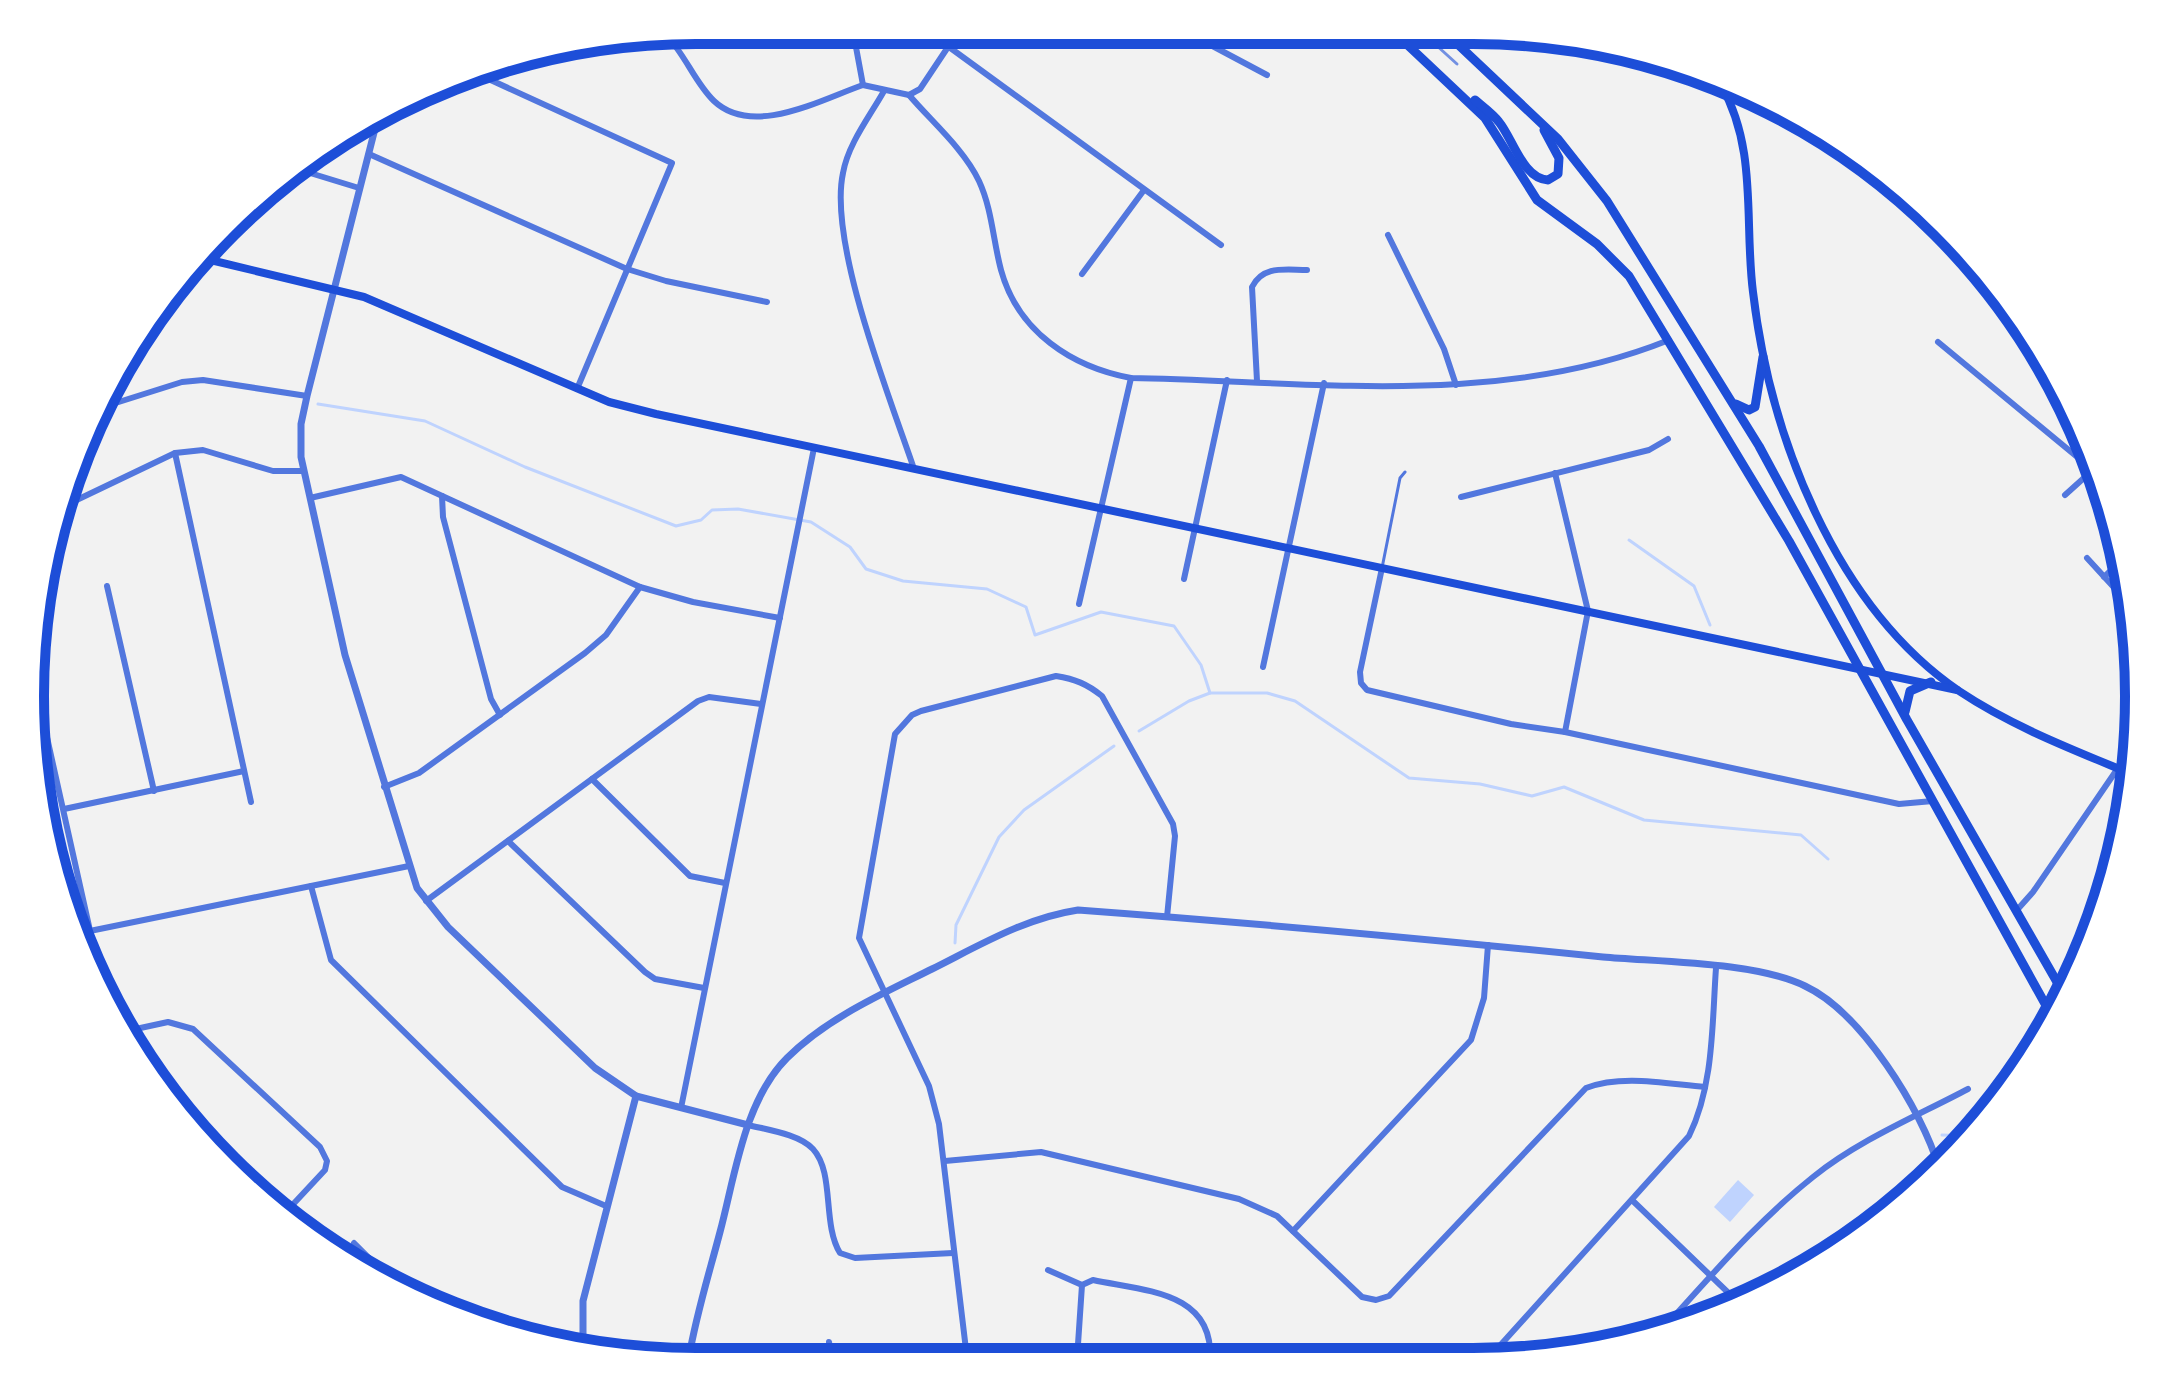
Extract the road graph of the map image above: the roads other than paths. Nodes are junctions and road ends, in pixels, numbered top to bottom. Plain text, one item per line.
1 (675, 44) edge
2 (855, 44) edge
3 (951, 44) edge
4 (1209, 44) edge
5 (1407, 44) edge
6 (1458, 44) edge
7 (949, 47) junction
8 (1267, 75) dead end
9 (487, 79) edge
10 (1449, 83) junction
11 (863, 85) junction
12 (884, 91) junction
13 (909, 95) junction
14 (1725, 95) edge
15 (1536, 117) junction
16 (375, 128) edge
17 (369, 154) junction
18 (308, 172) edge
19 (359, 188) junction
20 (1144, 190) junction
21 (1388, 235) dead end
22 (1221, 245) dead end
23 (212, 260) edge
24 (627, 269) junction
25 (1307, 270) dead end
26 (1082, 274) dead end
27 (332, 287) junction
28 (767, 302) dead end
29 (1669, 340) junction
30 (1938, 342) dead end
31 (1763, 357) junction
32 (1131, 378) junction
33 (1227, 380) junction
34 (1257, 381) junction
35 (1324, 383) junction
36 (1456, 385) junction
37 (577, 389) junction
38 (307, 396) junction
39 (1734, 403) junction
40 (113, 404) edge
41 (1668, 439) dead end
42 (814, 448) junction
43 (175, 453) junction
44 (2079, 457) edge
45 (914, 469) junction
46 (303, 471) junction
47 (1405, 472) dead end
48 (1555, 473) junction
49 (2086, 476) edge
50 (2065, 495) dead end
51 (442, 496) junction
52 (1461, 497) dead end
53 (310, 498) junction
54 (74, 501) edge
55 (1103, 509) junction
56 (1195, 528) junction
57 (1288, 548) junction
58 (2087, 558) dead end
59 (1382, 568) junction
60 (2112, 569) edge
61 (2104, 577) junction
62 (1184, 579) dead end
63 (107, 586) dead end
64 (640, 587) junction
65 (2115, 589) edge
66 (1079, 604) dead end
67 (1588, 611) junction
68 (780, 618) junction
69 (1263, 667) dead end
70 (1859, 667) junction
71 (1881, 671) junction
72 (1931, 682) junction
73 (1957, 690) junction
74 (761, 704) junction
75 (500, 715) junction
76 (1907, 720) junction
77 (45, 725) edge
78 (1565, 732) junction
79 (2118, 768) joint
80 (244, 771) junction
81 (592, 779) junction
82 (384, 787) junction
83 (154, 791) junction
84 (1933, 801) junction
85 (251, 802) dead end
86 (64, 809) junction
87 (508, 841) junction
88 (409, 866) junction
89 (725, 883) junction
90 (311, 886) junction
91 (426, 901) junction
92 (2017, 910) junction
93 (1167, 917) junction
94 (90, 931) junction
95 (92, 942) edge
96 (1488, 945) junction
97 (1716, 968) junction
98 (2058, 984) edge
99 (704, 988) junction
100 (884, 994) junction
101 (2046, 1006) edge
102 (136, 1029) edge
103 (1705, 1087) junction
104 (1968, 1089) dead end
105 (636, 1096) junction
106 (681, 1108) junction
107 (1917, 1116) junction
108 (748, 1125) junction
109 (1934, 1157) edge
110 (945, 1161) junction
111 (1633, 1201) junction
112 (291, 1206) edge
113 (606, 1206) junction
114 (1293, 1231) junction
115 (354, 1243) dead end
116 (953, 1253) junction
117 (374, 1263) edge
118 (1048, 1270) dead end
119 (1711, 1277) junction
120 (1082, 1285) junction
121 (1730, 1295) edge
122 (1675, 1315) edge
123 (583, 1337) edge
124 (829, 1342) dead end
125 (1499, 1347) edge
126 (691, 1348) edge
127 (830, 1348) edge
128 (966, 1348) edge
129 (1078, 1348) edge
130 (1211, 1348) edge

1 - 11 street
2 - 11 street
3 - 7 street
4 - 8 street
5 - 10 main road
6 - 15 main road
7 - 13 street
7 - 20 street
9 - 24 street
10 - 15 main road
10 - 29 main road
11 - 12 street
12 - 13 street
12 - 45 street
13 - 32 street
14 - 31 main road
15 - 39 main road
16 - 17 street
17 - 19 street
17 - 24 street
18 - 19 street
19 - 27 street
20 - 22 street
20 - 26 street
21 - 36 street
23 - 27 main road
24 - 28 street
24 - 37 street
25 - 34 street
27 - 37 main road
27 - 38 street
29 - 36 street
29 - 70 main road
30 - 44 street
31 - 39 main road
31 - 73 main road
32 - 33 street
32 - 55 street
33 - 34 street
33 - 56 street
34 - 35 street
35 - 36 street
35 - 57 street
37 - 42 main road
38 - 40 street
38 - 46 street
39 - 71 main road
41 - 48 street
42 - 45 main road
42 - 68 street
43 - 46 street
43 - 54 street
43 - 80 street
45 - 55 main road
46 - 53 street
47 - 59 lane
48 - 52 street
48 - 67 street
49 - 50 street
51 - 53 street
51 - 64 street
51 - 75 street
53 - 82 street
55 - 56 main road
55 - 66 street
56 - 57 main road
56 - 62 street
57 - 59 main road
57 - 69 street
58 - 61 street
59 - 67 main road
59 - 78 street
60 - 61 street
61 - 65 street
63 - 83 street
64 - 68 street
64 - 75 street
67 - 70 main road
67 - 78 street
68 - 74 street
70 - 71 main road
70 - 84 main road
71 - 72 main road
71 - 76 main road
72 - 73 main road
72 - 76 main road
73 - 79 main road
74 - 81 street
74 - 89 street
75 - 82 street
76 - 92 main road
77 - 86 street
78 - 84 street
79 - 92 street
80 - 83 street
80 - 85 street
81 - 87 street
81 - 89 street
82 - 88 street
83 - 86 street
84 - 101 main road
86 - 94 street
87 - 91 street
87 - 99 street
88 - 90 street
88 - 91 street
89 - 99 street
90 - 94 street
90 - 113 street
91 - 105 street
92 - 98 main road
93 - 96 street
93 - 100 street
93 - 100 street
94 - 95 street
96 - 97 street
96 - 114 street
97 - 103 street
97 - 107 street
99 - 106 street
100 - 108 street
100 - 110 street
102 - 112 street
103 - 111 street
103 - 114 street
104 - 107 street
105 - 106 street
105 - 113 street
106 - 108 street
107 - 109 street
107 - 119 street
108 - 116 street
108 - 126 street
110 - 114 street
110 - 116 street
111 - 119 street
111 - 125 street
113 - 123 street
115 - 117 street
116 - 128 street
118 - 120 street
119 - 121 street
119 - 122 street
120 - 129 street
120 - 130 street
124 - 127 street

